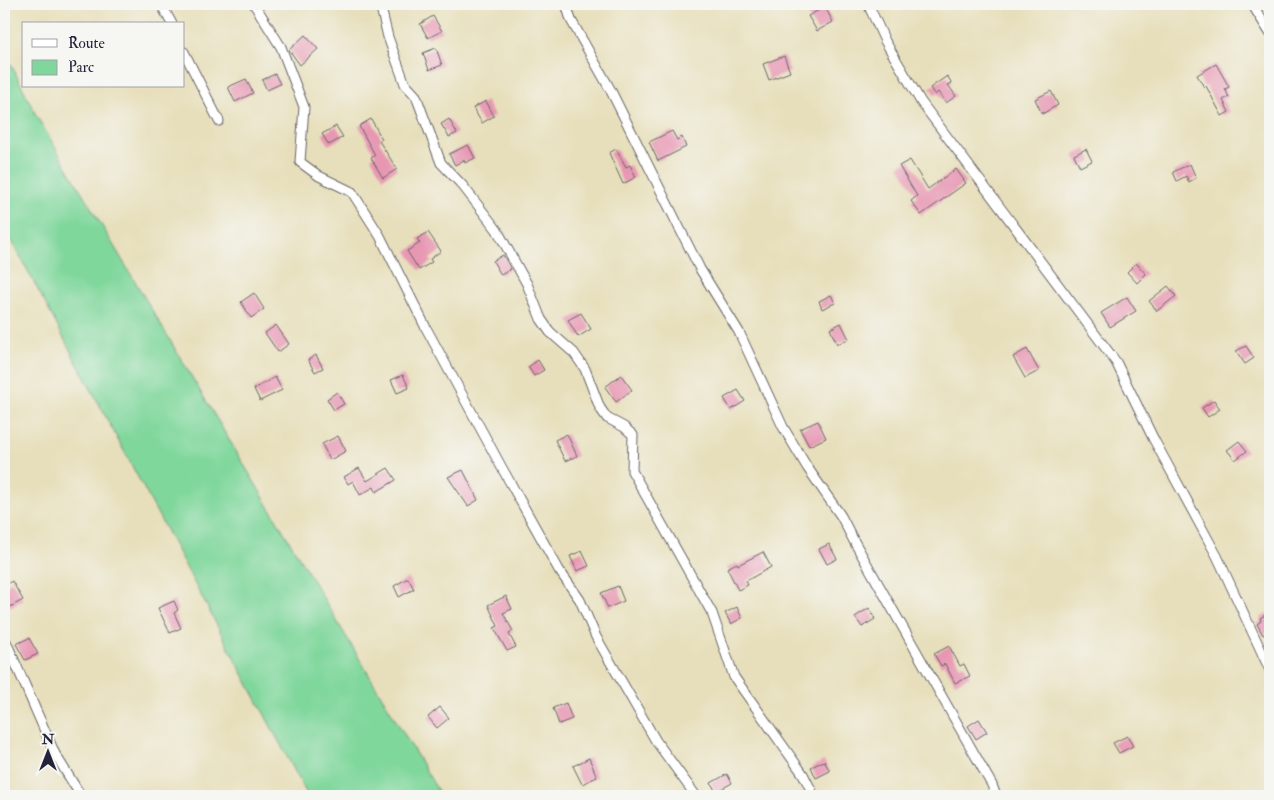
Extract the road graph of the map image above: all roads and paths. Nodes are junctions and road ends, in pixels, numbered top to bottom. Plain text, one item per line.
1 (161, 4) edge
2 (254, 4) edge
3 (380, 4) edge
4 (566, 4) edge
5 (868, 4) edge
6 (1252, 4) edge
7 (171, 22) edge
8 (1270, 33) edge
9 (185, 54) edge
10 (219, 121) dead end
11 (4, 637) edge
12 (1270, 670) edge
13 (81, 796) edge
14 (696, 796) edge
15 (814, 796) edge
16 (996, 796) edge

1 - 7 street
2 - 14 street
3 - 15 street
4 - 16 street
5 - 12 street
6 - 8 street
9 - 10 street
11 - 13 street

